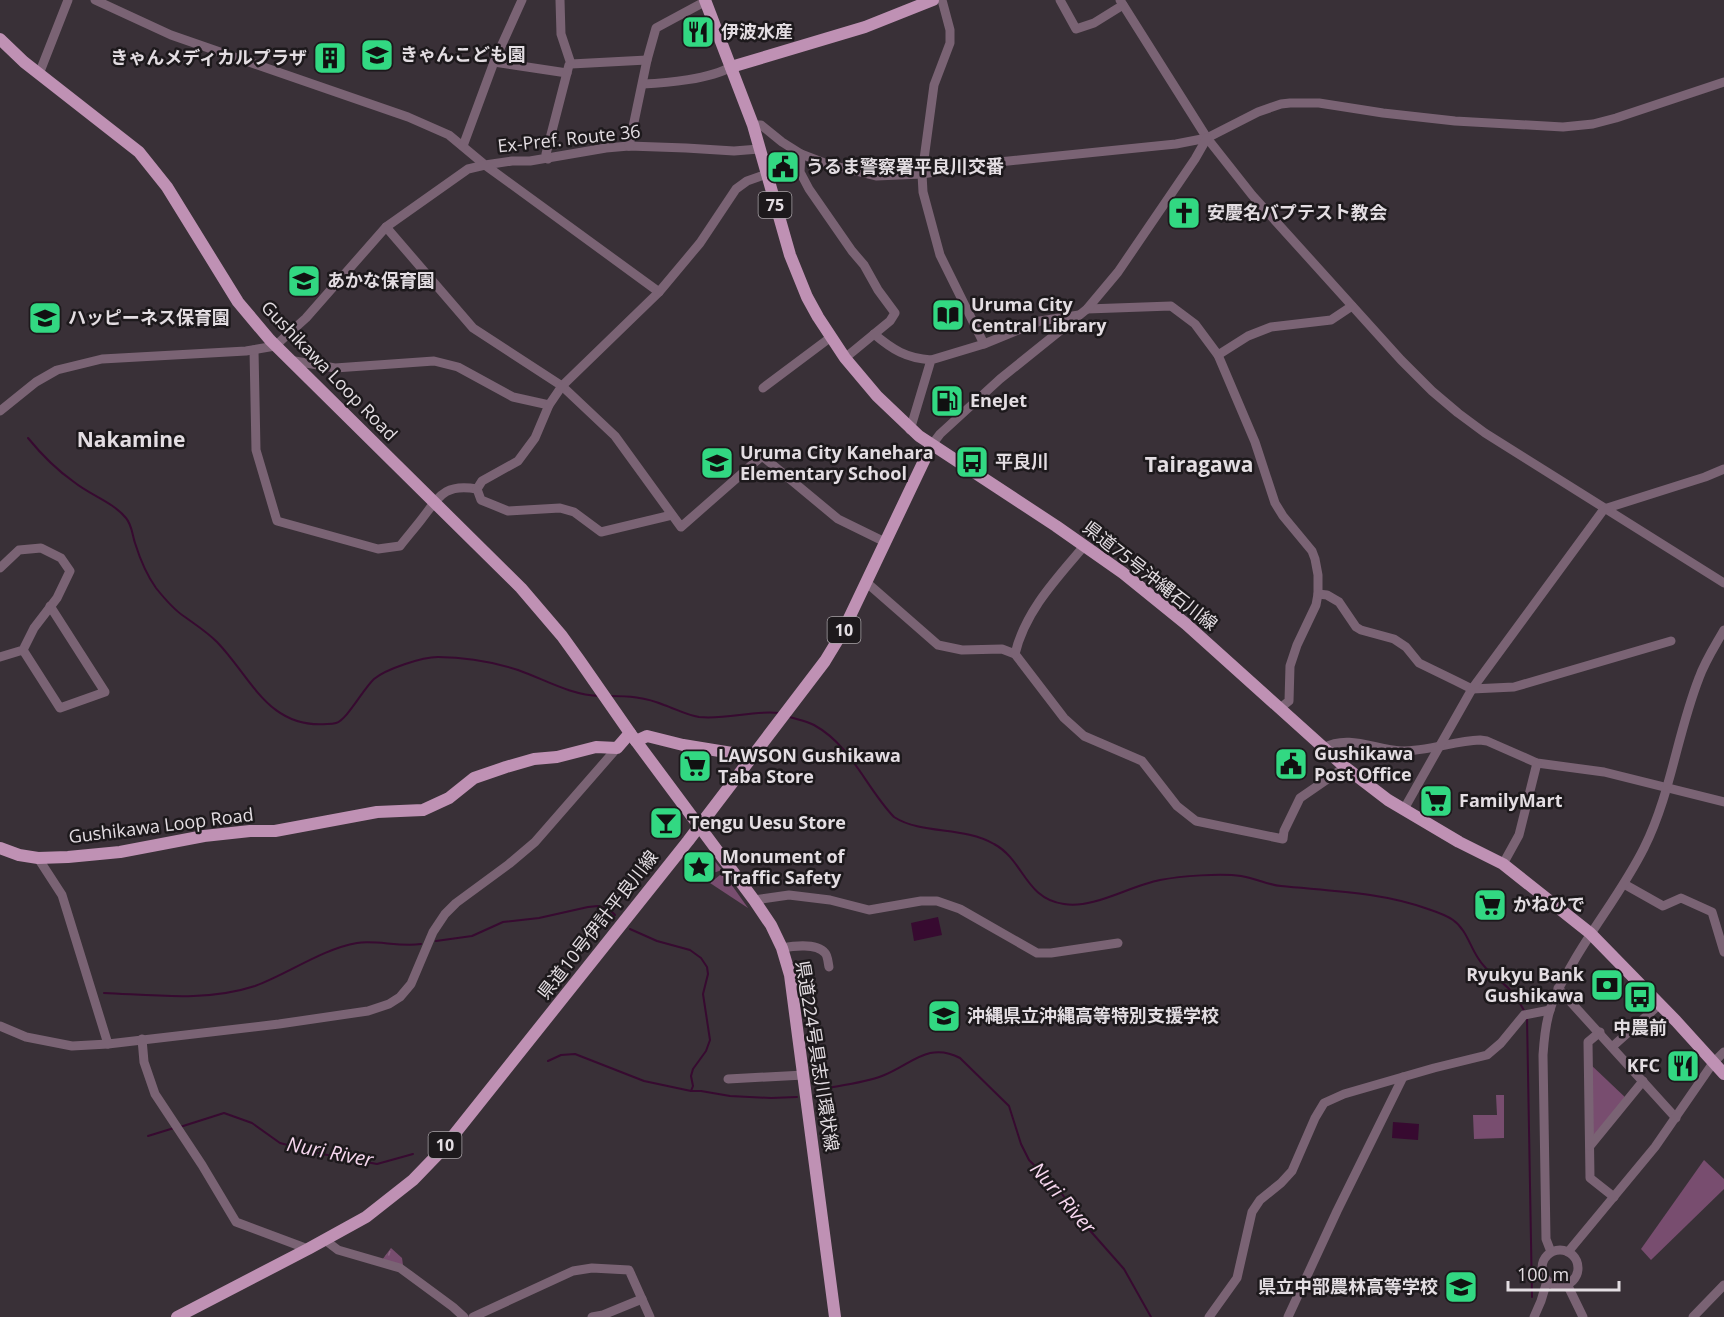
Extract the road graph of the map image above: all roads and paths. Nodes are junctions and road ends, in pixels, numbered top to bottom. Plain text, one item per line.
1 (68, 0) edge
2 (94, 0) edge
3 (522, 0) edge
4 (560, 0) edge
5 (705, 0) edge
6 (933, 0) edge
7 (942, 0) edge
8 (1060, 0) edge
9 (1122, 3) edge
10 (0, 40) edge
11 (647, 60) junction
12 (495, 63) junction
13 (731, 67) junction
14 (569, 68) junction
15 (39, 74) junction
16 (1724, 82) edge
17 (643, 84) junction
18 (753, 126) junction
19 (1207, 138) junction
20 (463, 146) junction
21 (629, 146) junction
22 (759, 149) junction
23 (801, 154) junction
24 (548, 159) junction
25 (485, 165) junction
26 (767, 174) junction
27 (922, 174) junction
28 (386, 227) junction
29 (659, 292) junction
30 (1352, 306) junction
31 (1085, 312) junction
32 (874, 334) junction
33 (831, 337) junction
34 (984, 344) junction
35 (275, 346) junction
36 (254, 350) junction
37 (1218, 355) junction
38 (845, 358) junction
39 (289, 360) junction
40 (931, 360) junction
41 (562, 386) junction
42 (763, 388) dead end
43 (549, 405) junction
44 (0, 411) edge
45 (910, 429) junction
46 (931, 446) junction
47 (1724, 469) edge
48 (477, 489) junction
49 (434, 502) junction
50 (1604, 508) junction
51 (672, 515) junction
52 (885, 542) junction
53 (1084, 545) junction
54 (0, 568) edge
55 (866, 582) junction
56 (1724, 583) edge
57 (1318, 594) junction
58 (50, 606) junction
59 (1724, 630) edge
60 (1671, 641) dead end
61 (1719, 648) edge
62 (23, 650) junction
63 (1015, 654) junction
64 (0, 657) edge
65 (1472, 689) junction
66 (1280, 708) junction
67 (633, 737) junction
68 (617, 748) junction
69 (1324, 748) junction
70 (1438, 748) junction
71 (749, 761) junction
72 (1537, 763) junction
73 (1345, 767) junction
74 (1668, 788) junction
75 (1724, 802) edge
76 (1404, 809) junction
77 (699, 826) junction
78 (0, 848) edge
79 (38, 858) junction
80 (1503, 864) junction
81 (1624, 884) junction
82 (754, 900) junction
83 (1590, 933) junction
84 (1118, 943) dead end
85 (782, 948) junction
86 (1724, 952) edge
87 (830, 967) dead end
88 (1558, 988) junction
89 (1660, 1004) junction
90 (1550, 1010) junction
91 (0, 1026) edge
92 (1600, 1032) junction
93 (142, 1039) junction
94 (108, 1044) junction
95 (1612, 1047) junction
96 (1724, 1052) edge
97 (1713, 1063) junction
98 (1724, 1074) edge
99 (804, 1075) junction
100 (1403, 1077) junction
101 (728, 1079) dead end
102 (1643, 1081) junction
103 (1676, 1118) junction
104 (1590, 1146) junction
105 (1614, 1197) junction
106 (325, 1240) junction
107 (308, 1249) junction
108 (1568, 1251) junction
109 (1551, 1252) junction
110 (1547, 1281) junction
111 (1567, 1284) junction
112 (1724, 1285) edge
113 (642, 1299) junction
114 (177, 1317) edge
115 (464, 1317) edge
116 (473, 1317) edge
117 (592, 1317) edge
118 (650, 1317) edge
119 (835, 1317) edge
120 (1209, 1317) edge
121 (1288, 1317) edge
122 (1534, 1317) edge
123 (1583, 1317) edge
124 (1693, 1317) edge

1 - 15 street
2 - 20 street, Ex-Pref. Route 36
3 - 12 street
4 - 14 street
5 - 11 street
5 - 13 main road, 県道75号沖縄石川線 / 75
6 - 13 main road
7 - 27 street
8 - 9 street
9 - 19 street
10 - 15 main road, Gushikawa Loop Road
11 - 14 street
11 - 17 street
12 - 14 street
12 - 20 street
13 - 17 street
13 - 18 main road, 県道75号沖縄石川線 / 75
14 - 24 street
15 - 35 main road, Gushikawa Loop Road
16 - 19 street
17 - 21 street
18 - 22 main road, 県道75号沖縄石川線 / 75
18 - 23 street
19 - 27 street
19 - 30 street
19 - 31 street
20 - 25 street, Ex-Pref. Route 36
21 - 22 street, Ex-Pref. Route 36
21 - 24 street, Ex-Pref. Route 36
22 - 26 main road, 県道75号沖縄石川線 / 75
23 - 27 street
23 - 32 street
24 - 25 street, Ex-Pref. Route 36
25 - 28 street
25 - 29 street
26 - 29 street
26 - 33 main road, 県道75号沖縄石川線 / 75
27 - 34 street
28 - 35 street
28 - 41 street
29 - 41 street
30 - 37 street
30 - 50 street
31 - 34 street
31 - 37 street
31 - 46 street
32 - 38 street
32 - 40 street
33 - 38 main road, 県道75号沖縄石川線 / 75
33 - 42 street
34 - 40 street
35 - 36 street
35 - 39 main road, Gushikawa Loop Road
36 - 44 street
36 - 49 street
37 - 57 street
38 - 45 main road, 県道75号沖縄石川線 / 75
39 - 43 street
39 - 49 main road, Gushikawa Loop Road
40 - 45 street
41 - 43 street
41 - 51 street
43 - 48 street
45 - 46 main road, 県道75号沖縄石川線 / 75
46 - 52 main road, 県道10号伊計平良川線 / 10
46 - 53 main road, 県道75号沖縄石川線 / 75
47 - 50 street
48 - 49 street
48 - 51 street
49 - 67 main road, Gushikawa Loop Road
50 - 56 street
50 - 65 street
51 - 52 street
52 - 55 main road, 県道10号伊計平良川線 / 10
53 - 63 street
53 - 66 main road, 県道75号沖縄石川線 / 75
54 - 58 street
55 - 63 street
55 - 71 main road, 県道10号伊計平良川線 / 10
57 - 65 street
57 - 66 street
58 - 62 street
58 - 62 street
59 - 61 street
60 - 65 street
61 - 74 street
62 - 64 street
63 - 73 street
65 - 70 street
66 - 69 main road, 県道75号沖縄石川線 / 75
67 - 68 main road
67 - 71 main road
67 - 77 main road, Gushikawa Loop Road
68 - 79 main road, Gushikawa Loop Road
68 - 93 street
69 - 70 street
69 - 73 main road, 県道75号沖縄石川線 / 75
70 - 72 street
70 - 76 street
71 - 77 main road, 県道10号伊計平良川線 / 10
72 - 74 street
72 - 80 street
73 - 76 main road, 県道75号沖縄石川線 / 75
74 - 75 street
74 - 81 street
76 - 80 main road, 県道75号沖縄石川線 / 75
77 - 82 main road, 県道224号具志川環状線
77 - 106 main road, 県道10号伊計平良川線 / 10
78 - 79 main road, Gushikawa Loop Road
79 - 94 street
80 - 83 main road, 県道75号沖縄石川線 / 75
81 - 83 street
81 - 86 street
82 - 84 street
82 - 85 main road, 県道224号具志川環状線
83 - 88 street
83 - 89 main road, 県道75号沖縄石川線 / 75
85 - 87 street
85 - 99 main road, 県道224号具志川環状線
88 - 90 street
88 - 92 street
89 - 95 street
89 - 97 main road, 県道75号沖縄石川線 / 75
90 - 100 street
90 - 109 street
91 - 94 street
92 - 95 street
92 - 104 street
93 - 94 street
93 - 107 street
95 - 102 street
96 - 97 street
97 - 98 main road, 県道75号沖縄石川線 / 75
97 - 103 street
99 - 101 street
99 - 119 main road, 県道224号具志川環状線
100 - 120 street
100 - 121 street
102 - 103 street
102 - 104 street
103 - 105 street
104 - 105 street
105 - 108 street
106 - 107 main road, 県道10号伊計平良川線 / 10
106 - 115 street
107 - 114 main road, 県道10号伊計平良川線 / 10
108 - 109 street
108 - 111 street
109 - 110 street
110 - 111 street
110 - 122 street
111 - 123 street
112 - 124 street
113 - 116 street
113 - 117 street
113 - 118 street

